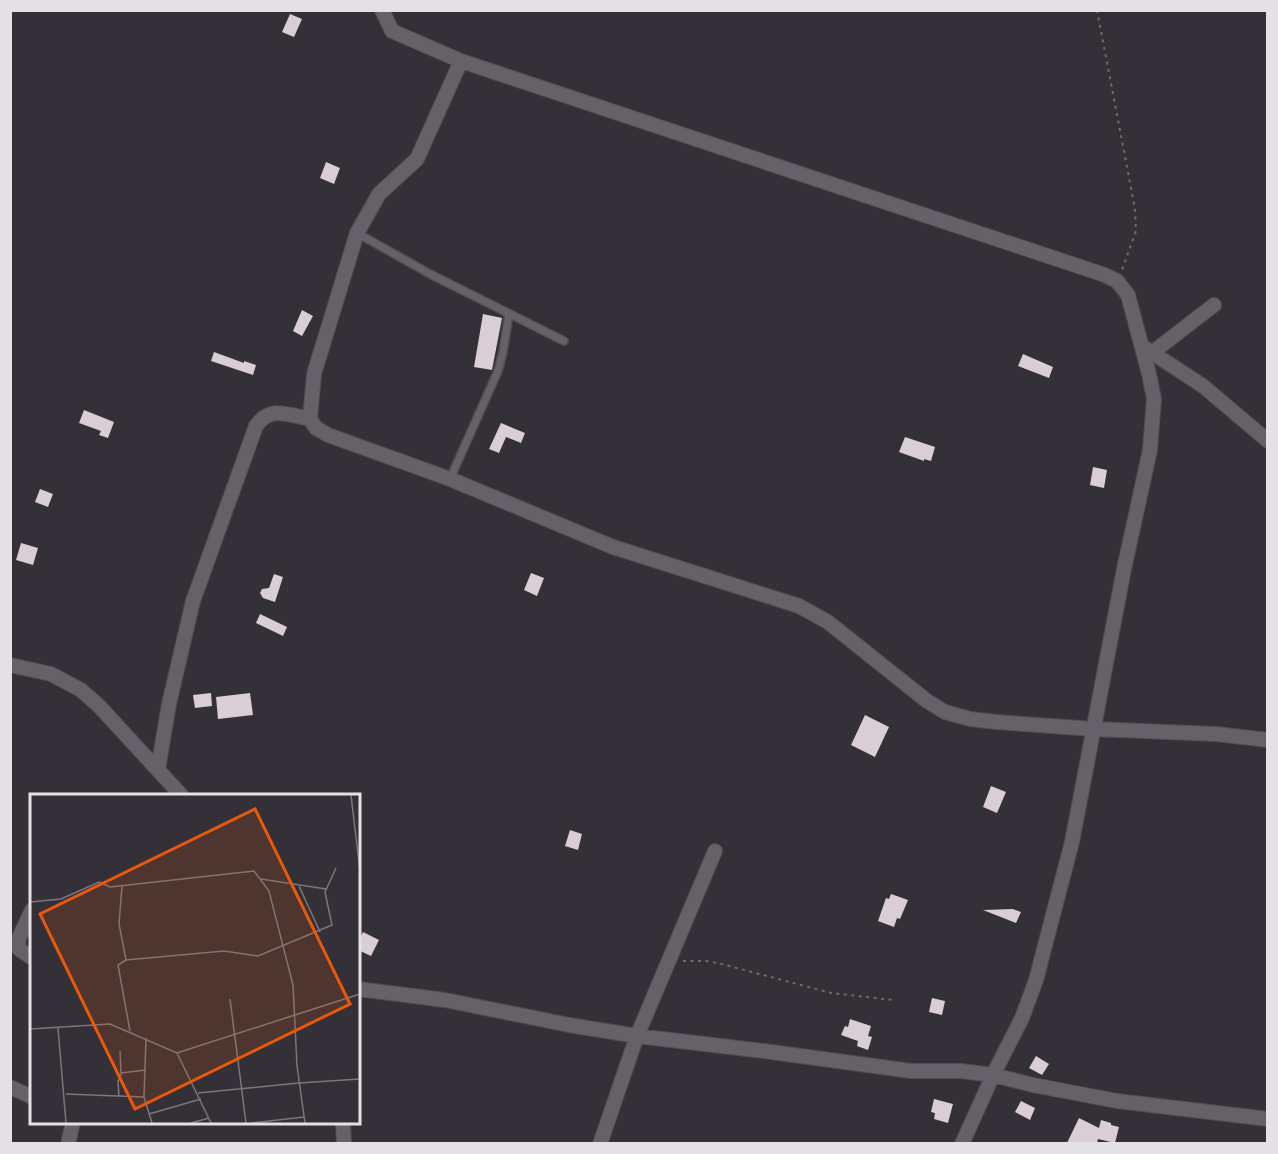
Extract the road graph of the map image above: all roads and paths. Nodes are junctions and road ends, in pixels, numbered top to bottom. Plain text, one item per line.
1 (382, 10) edge
2 (1097, 10) edge
3 (461, 61) junction
4 (357, 233) junction
5 (1117, 280) junction
6 (1214, 305) dead end
7 (509, 314) junction
8 (564, 341) dead end
9 (1147, 349) junction
10 (310, 419) junction
11 (1268, 441) edge
12 (450, 479) junction
13 (10, 665) edge
14 (1094, 729) junction
15 (1268, 740) edge
16 (158, 769) junction
17 (181, 794) edge
18 (715, 851) dead end
19 (30, 914) edge
20 (28, 957) edge
21 (10, 959) edge
22 (668, 962) junction
23 (360, 989) edge
24 (892, 1000) dead end
25 (637, 1036) junction
26 (993, 1075) junction
27 (10, 1087) edge
28 (30, 1096) edge
29 (1268, 1119) edge
30 (73, 1124) edge
31 (343, 1124) edge
32 (68, 1143) edge
33 (344, 1143) edge
34 (600, 1143) edge
35 (962, 1143) edge

1 - 3 street
2 - 5 path
3 - 4 street
3 - 5 street
4 - 7 lane
4 - 10 street
5 - 9 street
6 - 9 street
7 - 8 lane
7 - 12 lane
9 - 11 street
9 - 14 street
10 - 12 street
10 - 16 street
12 - 14 street
13 - 16 street
14 - 15 street
14 - 26 street
16 - 17 street
18 - 22 street
19 - 20 street
20 - 21 street
22 - 24 path
22 - 25 street
23 - 25 street
25 - 26 street
25 - 34 street
26 - 29 street
26 - 35 street
27 - 28 street
30 - 32 street
31 - 33 street

